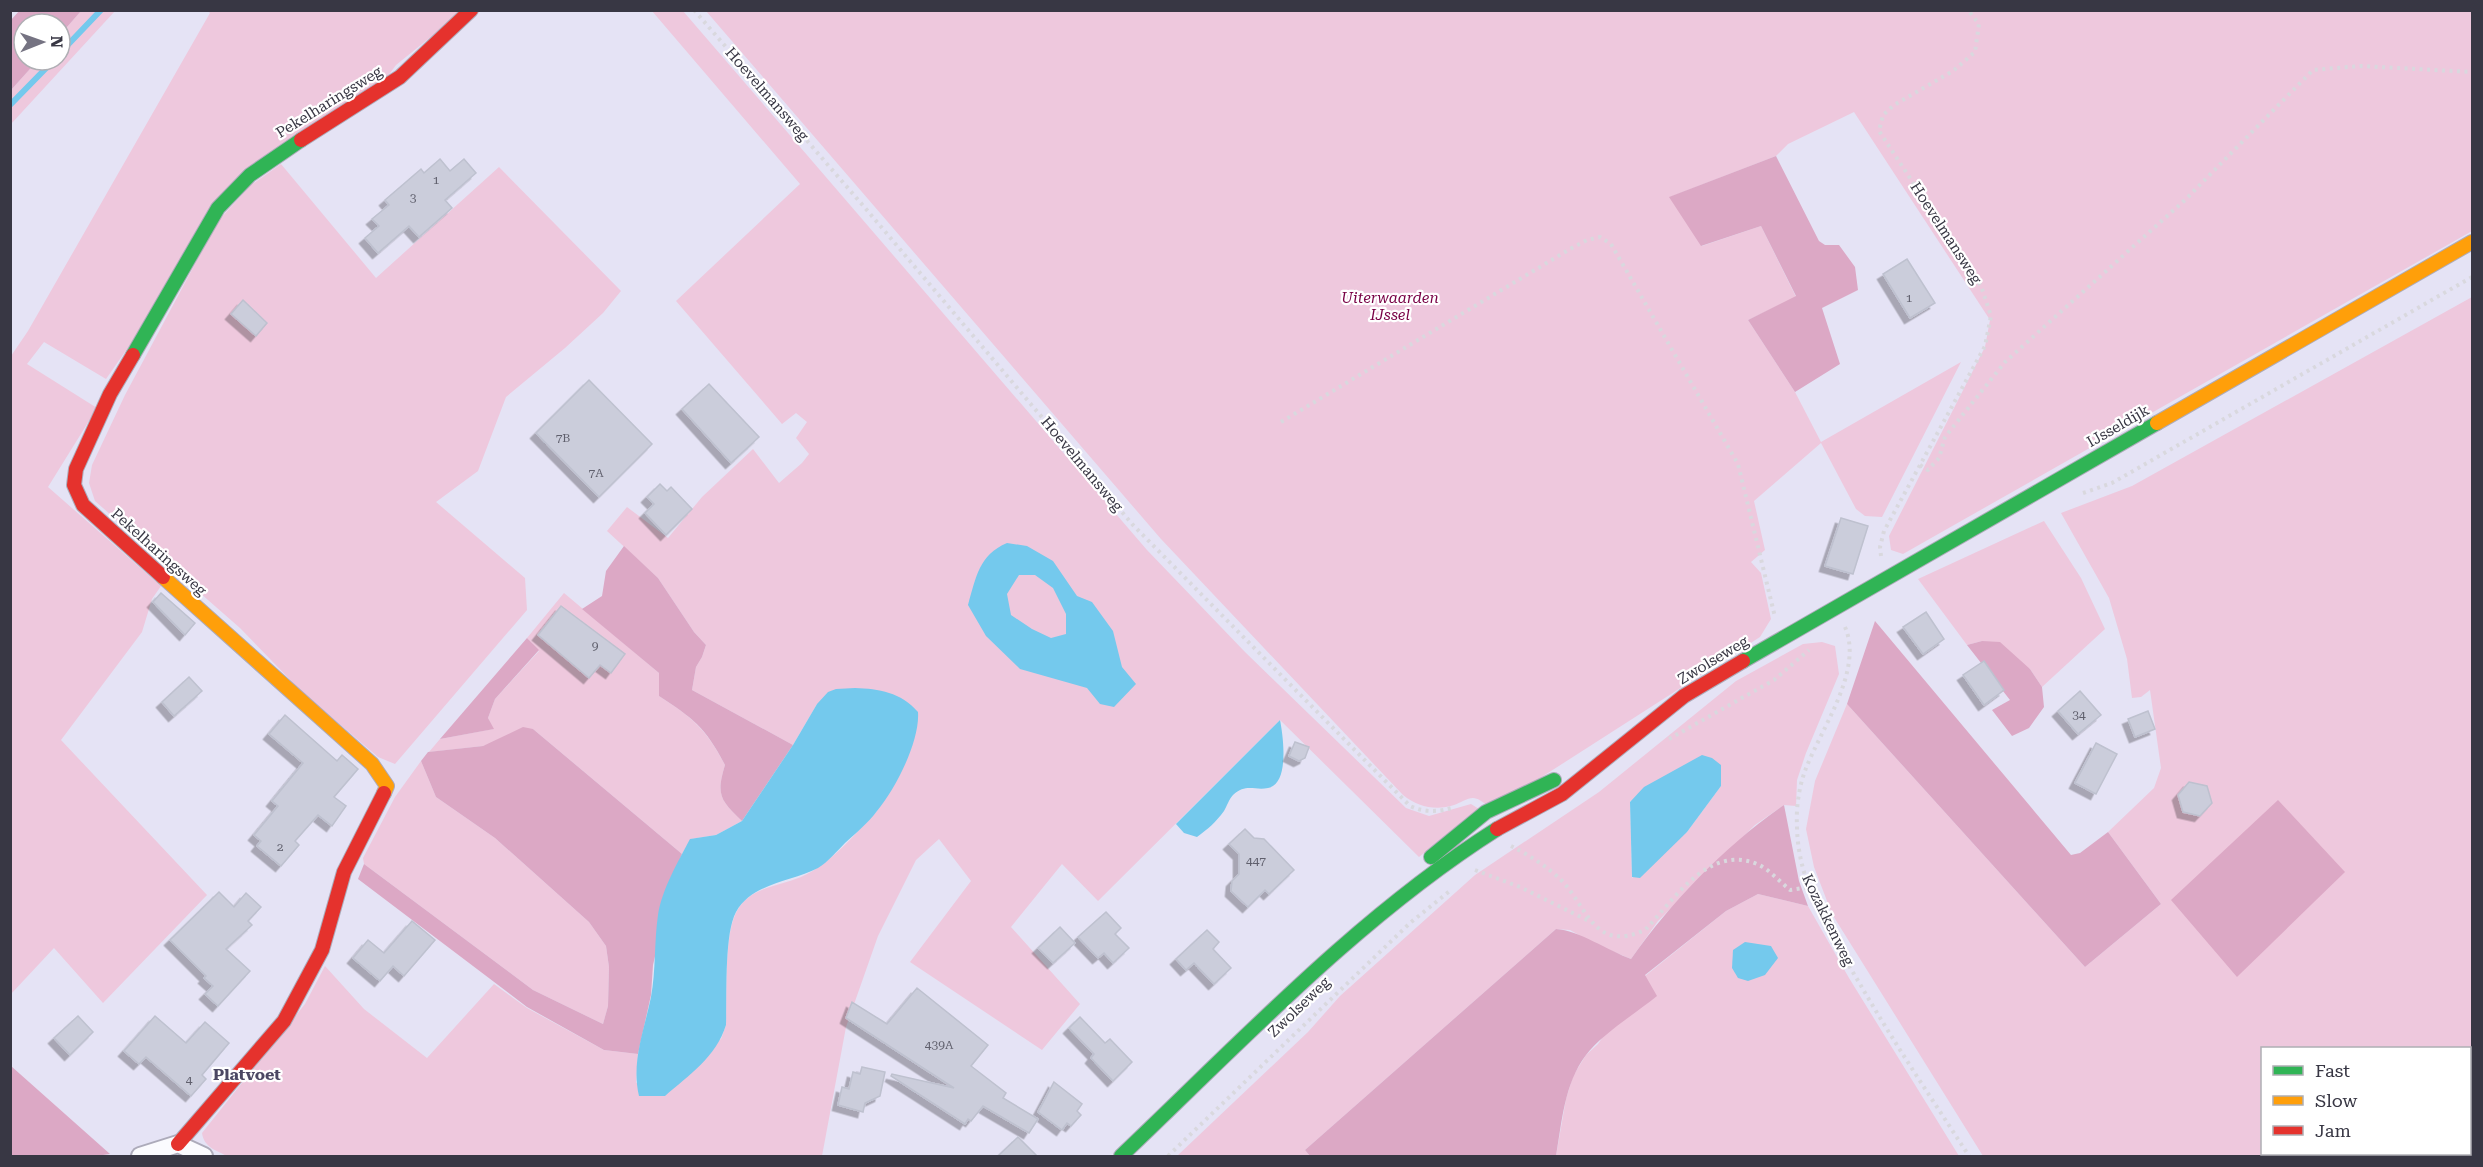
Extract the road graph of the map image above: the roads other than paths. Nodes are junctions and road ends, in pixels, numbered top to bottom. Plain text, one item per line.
1 (471, 10) edge
2 (2472, 242) edge
3 (1781, 640) joint
4 (1664, 712) junction
5 (1350, 941) junction
6 (178, 1144) junction
7 (140, 1156) edge
8 (204, 1156) edge
9 (1121, 1156) edge

1 - 6 main road, Pekelharingsweg
2 - 3 main road, IJsseldijk
3 - 4 main road, Zwolseweg
4 - 5 main road, Zwolseweg
4 - 5 main road, Zwolseweg
5 - 9 main road, Zwolseweg
6 - 7 street
6 - 8 street

